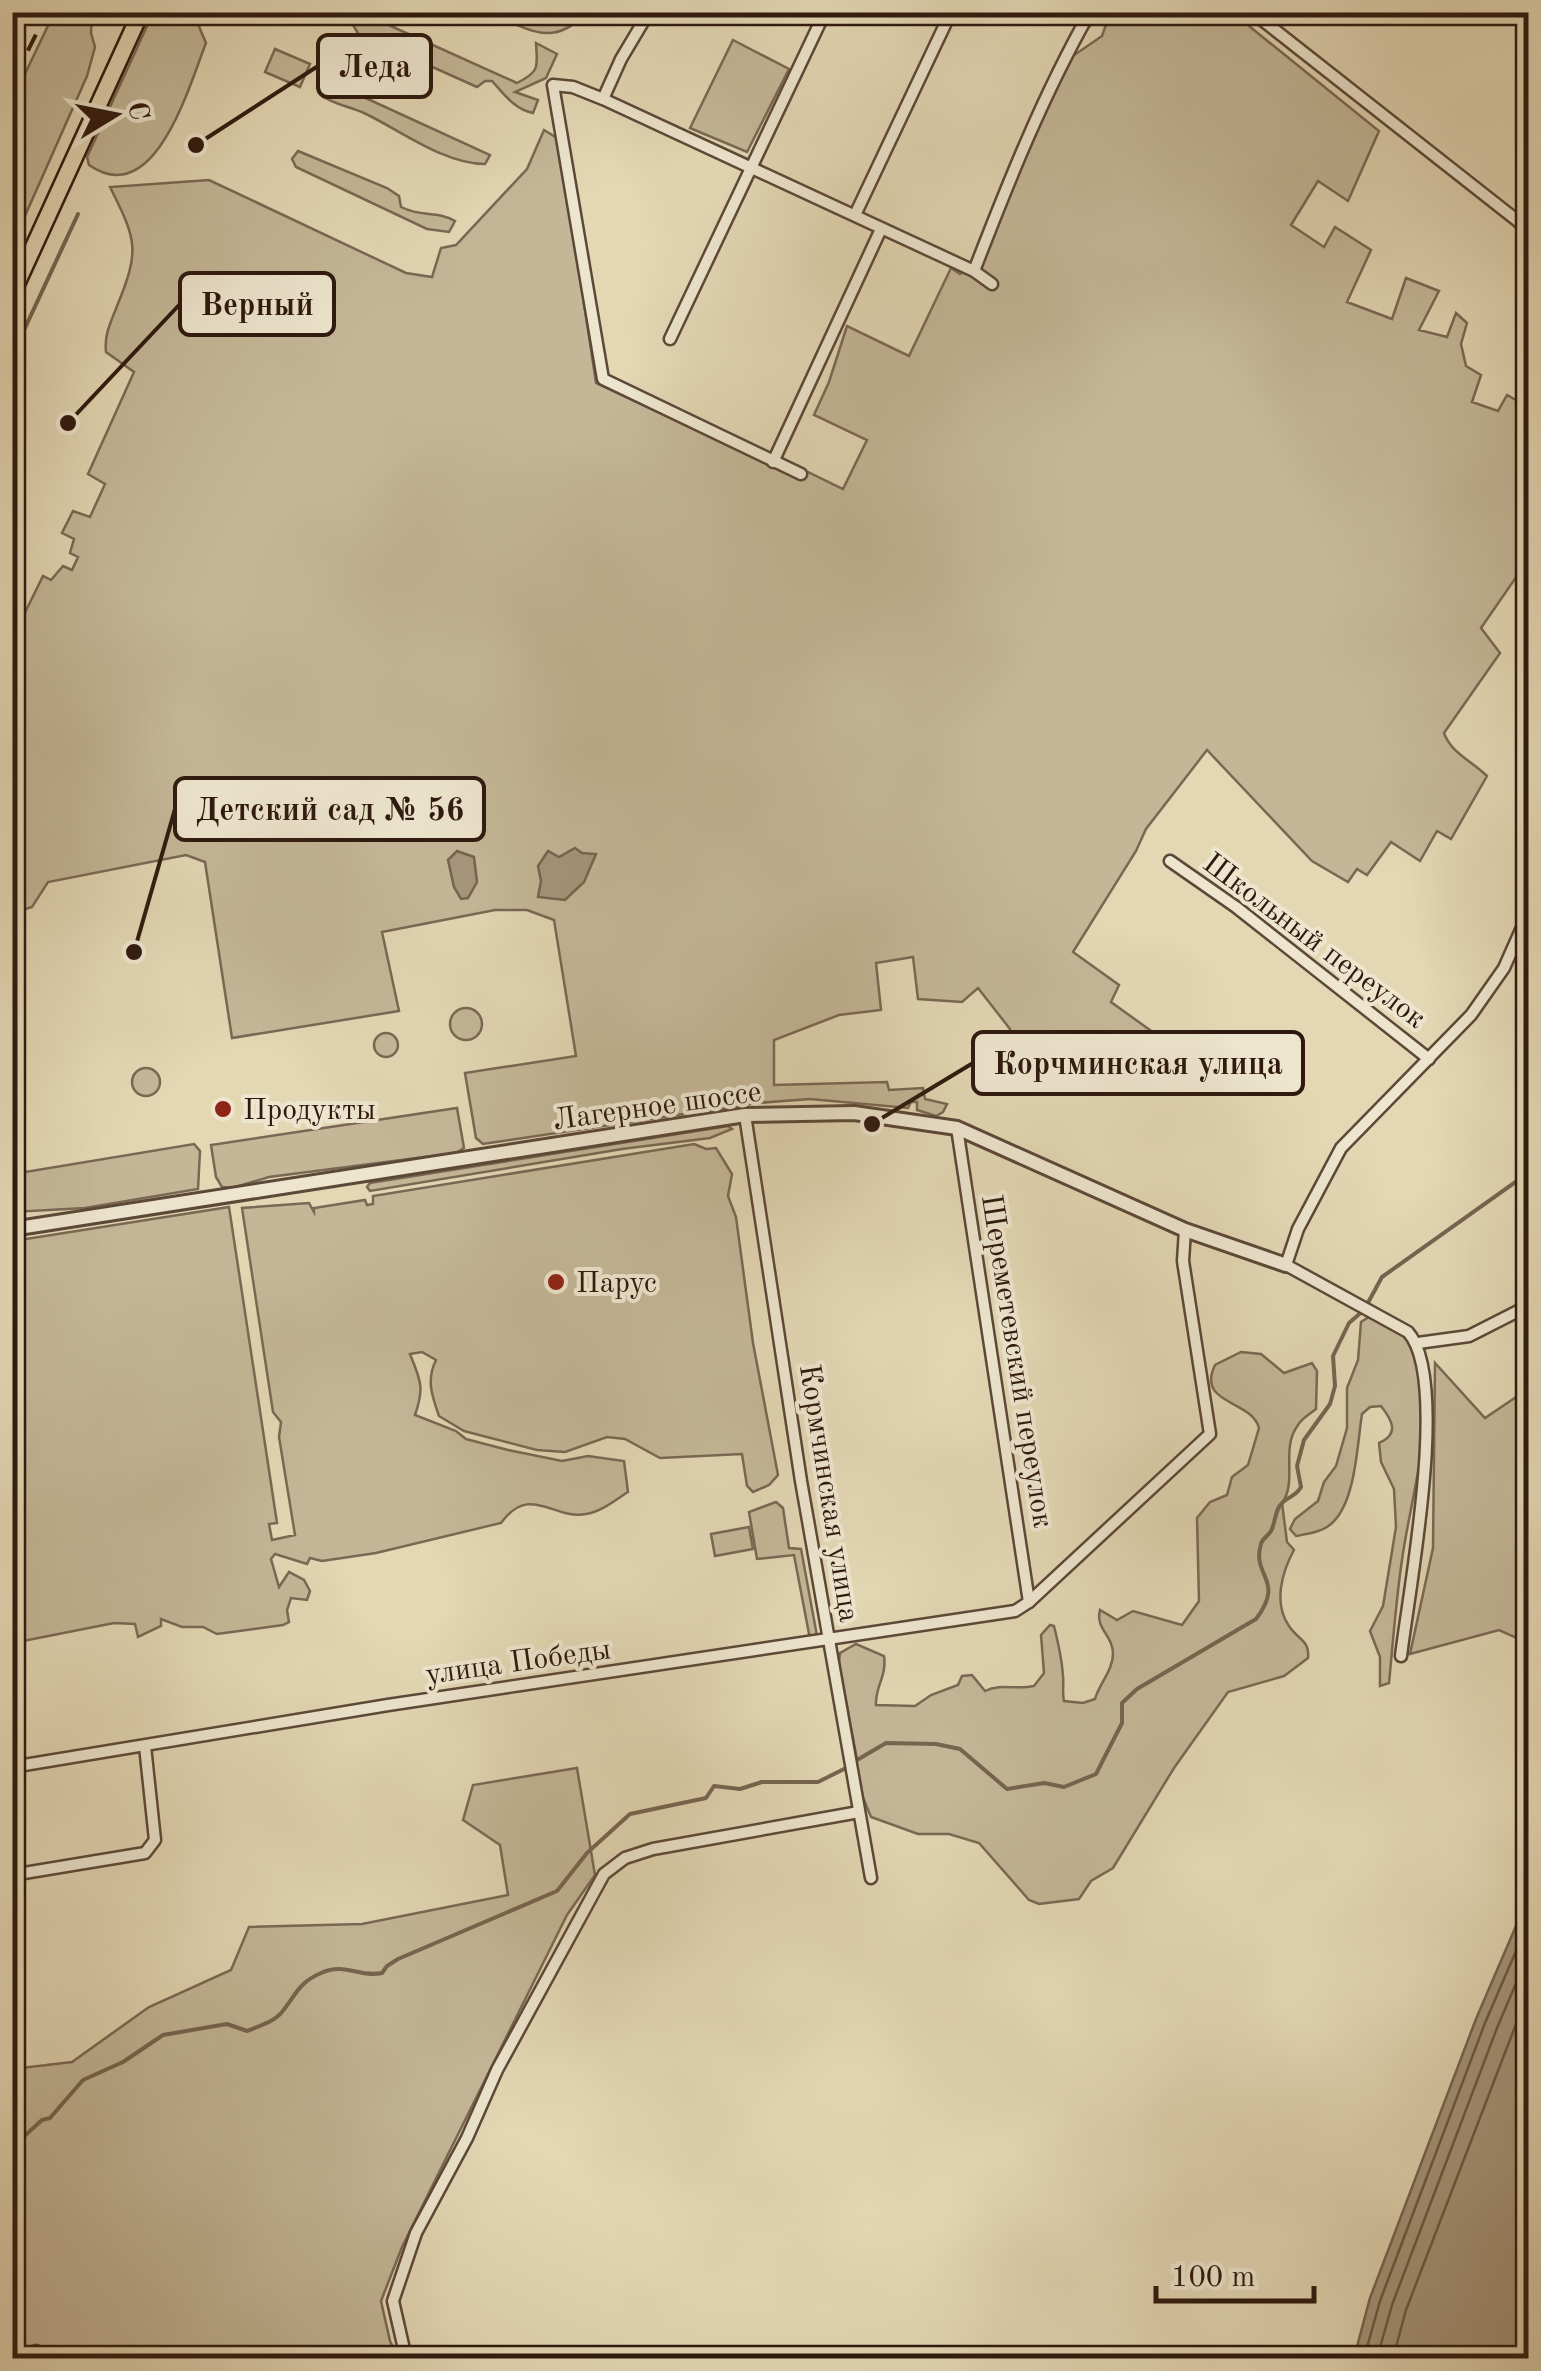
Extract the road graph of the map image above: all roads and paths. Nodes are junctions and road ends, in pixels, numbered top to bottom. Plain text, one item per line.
1 (141, 12) edge
2 (650, 12) edge
3 (826, 12) edge
4 (951, 12) edge
5 (1066, 12) edge
6 (1252, 12) edge
7 (1087, 17) edge
8 (603, 99) junction
9 (750, 168) junction
10 (855, 215) junction
11 (1528, 229) edge
12 (882, 230) junction
13 (974, 271) junction
14 (992, 284) dead end
15 (12, 294) edge
16 (670, 339) dead end
17 (773, 462) junction
18 (800, 474) dead end
19 (1170, 861) dead end
20 (1528, 914) edge
21 (1429, 1059) junction
22 (745, 1115) junction
23 (957, 1128) junction
24 (12, 1229) edge
25 (1185, 1230) junction
26 (1286, 1265) junction
27 (1528, 1306) edge
28 (1418, 1343) junction
29 (1030, 1602) junction
30 (828, 1641) junction
31 (1401, 1656) dead end
32 (145, 1746) junction
33 (12, 1767) edge
34 (859, 1812) junction
35 (12, 1875) edge
36 (870, 1878) dead end
37 (406, 2358) edge

1 - 15 main road
2 - 8 street
3 - 9 street
4 - 10 street
5 - 7 street
6 - 11 street
7 - 13 street
8 - 9 street
8 - 17 street
9 - 10 street
9 - 16 street
10 - 12 street
12 - 13 street
12 - 17 street
13 - 14 street
17 - 18 street
19 - 21 street, Школьный переулок
20 - 21 street
21 - 26 street
22 - 23 street, Лагерное шоссе
22 - 24 street, Лагерное шоссе
22 - 30 street, Кормчинская улица
23 - 25 street, Лагерное шоссе
23 - 29 street, Шереметевский переулок
25 - 26 street, Лагерное шоссе
25 - 29 street
26 - 28 street
27 - 28 street
28 - 31 street
29 - 30 street, улица Победы
30 - 32 street, улица Победы
30 - 34 street, Кормчинская улица
32 - 33 street, улица Победы
32 - 35 street
34 - 36 street, Кормчинская улица
34 - 37 street

